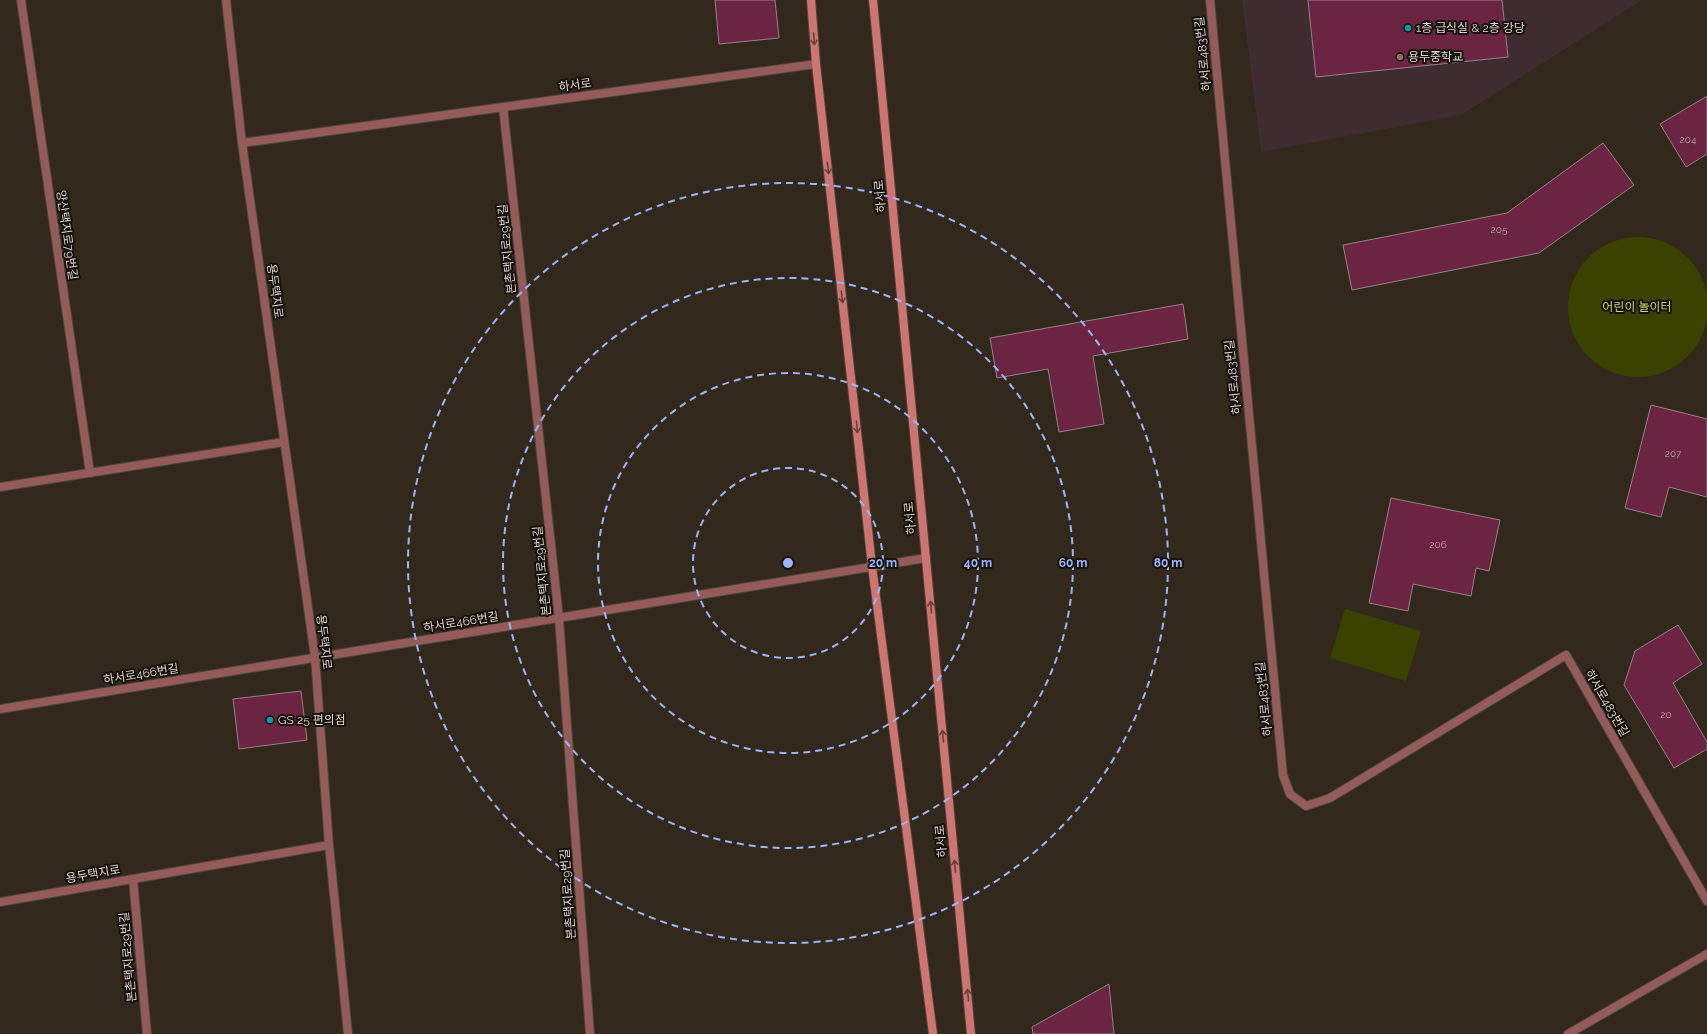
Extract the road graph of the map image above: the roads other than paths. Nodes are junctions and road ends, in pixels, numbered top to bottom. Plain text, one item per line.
1 (21, 0) edge
2 (226, 0) edge
3 (811, 0) edge
4 (873, 0) edge
5 (1210, 0) edge
6 (816, 64) junction
7 (503, 107) junction
8 (242, 143) junction
9 (284, 442) junction
10 (90, 473) junction
11 (3, 487) edge
12 (926, 558) junction
13 (872, 566) junction
14 (559, 618) junction
15 (315, 657) junction
16 (0, 709) edge
17 (329, 845) junction
18 (133, 879) junction
19 (1707, 901) edge
20 (0, 902) edge
21 (1707, 954) edge
22 (147, 1034) edge
23 (348, 1034) edge
24 (590, 1034) edge
25 (933, 1034) edge
26 (972, 1034) edge
27 (1568, 1034) edge

1 - 10 street, 양산택지로79번길
2 - 8 street, 용두택지로
3 -> 6 main road
4 - 12 main road, 하서로
5 - 19 street, 하서로483번길
6 - 7 street, 하서로
6 -> 13 main road
7 - 8 street
7 - 14 street, 본촌택지로29번길
8 - 9 street, 용두택지로
9 - 10 street
9 - 15 street, 용두택지로
10 - 11 street
12 - 13 street, 하서로466번길
26 -> 12 main road, 하서로
13 - 14 street, 하서로466번길
13 - 25 main road
14 - 15 street, 하서로466번길
14 - 24 street, 본촌택지로29번길
15 - 16 street, 하서로466번길
15 - 17 street, 용두택지로
17 - 18 street, 용두택지로
17 - 23 street, 용두택지로
18 - 20 street, 용두택지로
18 - 22 street, 본촌택지로29번길
21 - 27 street

